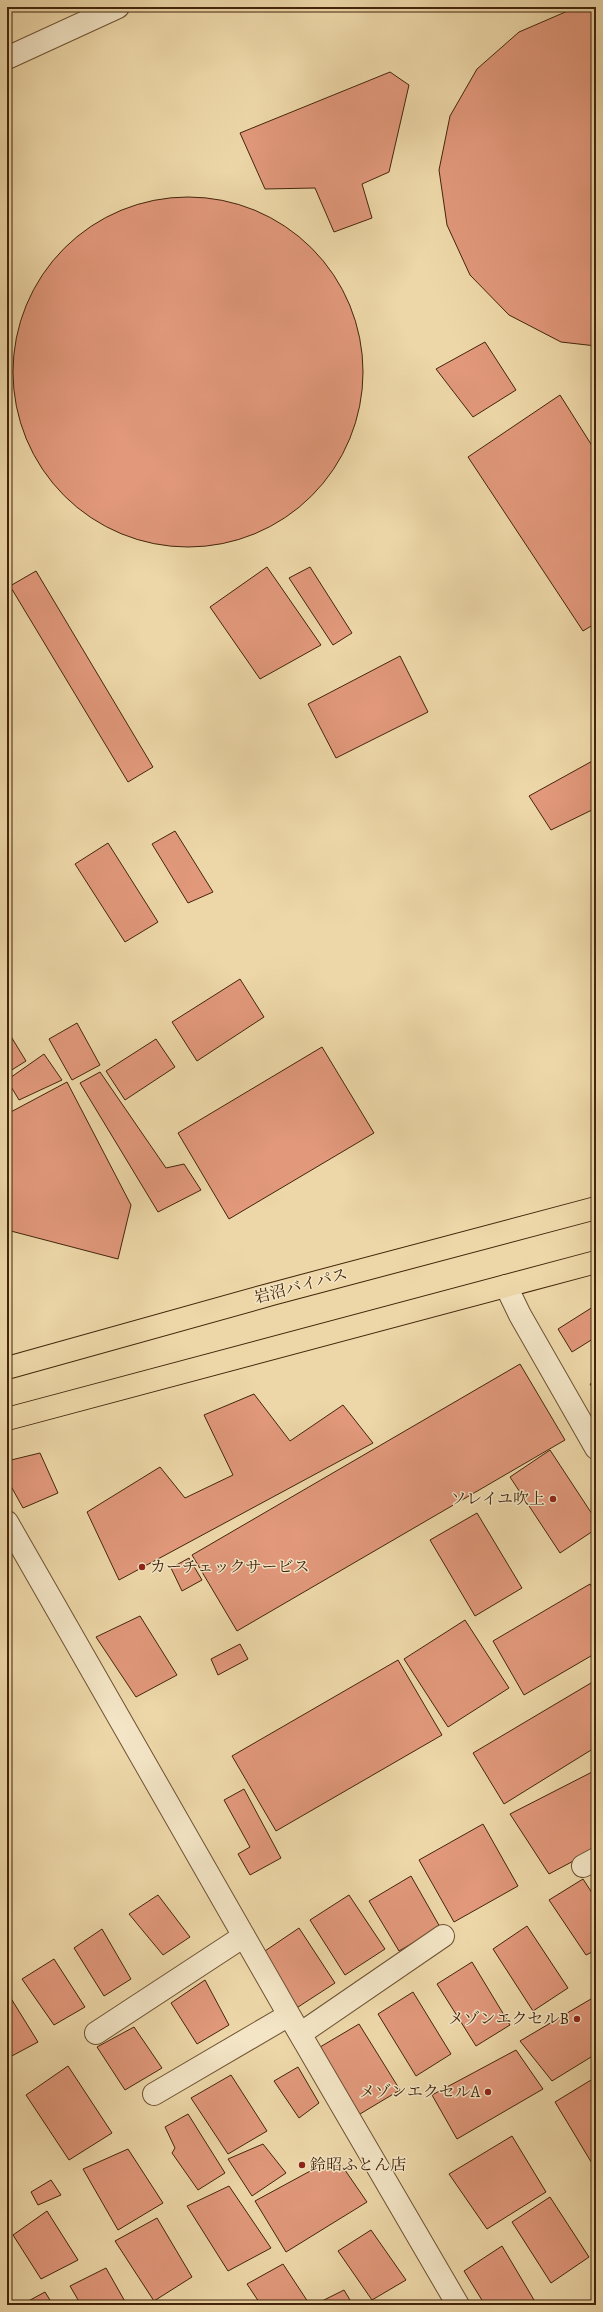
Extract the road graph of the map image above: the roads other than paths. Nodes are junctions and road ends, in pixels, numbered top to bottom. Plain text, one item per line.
1 (118, 7) edge
2 (7, 58) edge
3 (596, 1208) edge
4 (596, 1262) edge
5 (506, 1286) junction
6 (7, 1368) edge
7 (7, 1419) edge
8 (596, 1448) edge
9 (7, 1522) edge
10 (244, 1936) junction
11 (443, 1936) dead end
12 (289, 2015) junction
13 (96, 2033) dead end
14 (300, 2034) junction
15 (154, 2094) dead end
16 (458, 2305) edge

1 - 2 street
3 - 6 highway, 岩沼バイパス
4 - 5 highway
5 - 7 highway
5 - 8 street
9 - 10 street
10 - 12 street
10 - 13 street
11 - 14 street
12 - 14 street
12 - 15 street
14 - 16 street

